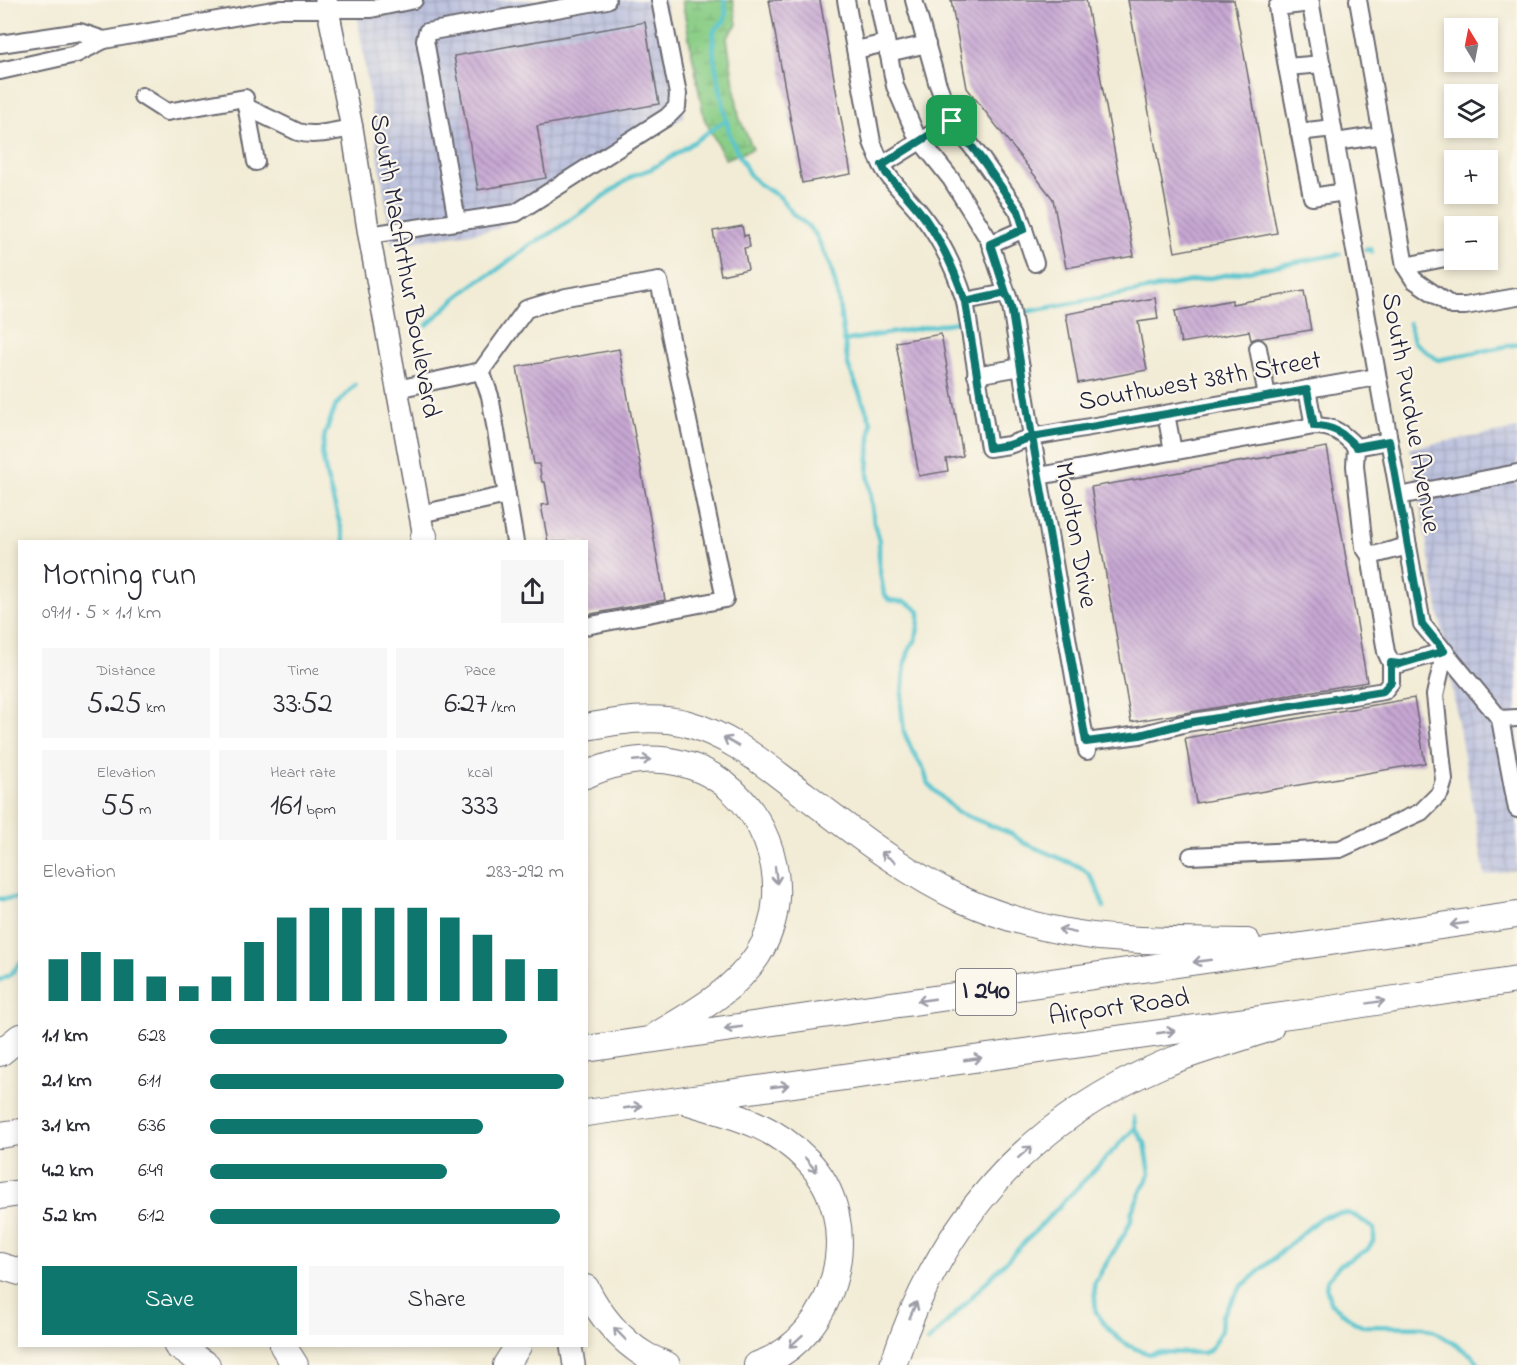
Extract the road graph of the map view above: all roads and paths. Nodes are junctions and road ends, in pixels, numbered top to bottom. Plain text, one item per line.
1 (414, 0) edge
2 (607, 0) edge
3 (660, 0) edge
4 (846, 0) edge
5 (878, 0) edge
6 (914, 0) edge
7 (1358, 0) edge
8 (1311, 2) edge
9 (327, 4) edge
10 (104, 40) junction
11 (0, 44) edge
12 (927, 44) junction
13 (887, 48) junction
14 (856, 50) junction
15 (1322, 64) junction
16 (1287, 67) junction
17 (0, 71) edge
18 (142, 96) dead end
19 (246, 107) junction
20 (952, 121) junction
21 (352, 128) junction
22 (1299, 132) junction
23 (1334, 135) junction
24 (1382, 135) junction
25 (920, 141) junction
26 (256, 162) dead end
27 (882, 165) junction
28 (1344, 192) junction
29 (457, 221) junction
30 (1024, 229) junction
31 (369, 235) junction
32 (990, 244) junction
33 (1444, 258) edge
34 (1035, 263) dead end
35 (1405, 266) junction
36 (1006, 293) junction
37 (1517, 297) edge
38 (965, 302) junction
39 (1258, 348) dead end
40 (1021, 367) junction
41 (481, 371) junction
42 (976, 375) junction
43 (1377, 377) junction
44 (396, 389) junction
45 (1307, 390) junction
46 (1267, 396) junction
47 (1166, 414) junction
48 (1314, 426) junction
49 (1032, 437) junction
50 (1389, 441) junction
51 (1356, 447) junction
52 (1173, 451) junction
53 (1039, 476) junction
54 (1516, 477) edge
55 (507, 495) junction
56 (1399, 496) junction
57 (423, 533) edge
58 (515, 540) edge
59 (1408, 546) junction
60 (1370, 556) junction
61 (588, 626) edge
62 (1444, 651) junction
63 (1391, 663) junction
64 (1508, 719) edge
65 (588, 727) edge
66 (588, 774) edge
67 (1517, 809) edge
68 (1191, 856) dead end
69 (1517, 915) edge
70 (1323, 944) junction
71 (1517, 980) edge
72 (1318, 1011) junction
73 (18, 1039) edge
74 (649, 1040) junction
75 (588, 1049) edge
76 (0, 1053) edge
77 (680, 1100) junction
78 (588, 1113) edge
79 (18, 1132) edge
80 (0, 1135) edge
81 (18, 1193) edge
82 (0, 1196) edge
83 (0, 1266) edge
84 (18, 1271) edge
85 (588, 1291) edge
86 (179, 1347) edge
87 (284, 1347) edge
88 (517, 1347) edge
89 (571, 1347) edge
90 (207, 1365) edge
91 (295, 1365) edge
92 (506, 1365) edge
93 (574, 1365) edge
94 (667, 1365) edge
95 (757, 1365) edge
96 (893, 1365) edge

1 - 9 street
2 - 29 street
3 - 29 street
4 - 14 street
5 - 13 street, Moolton Drive
6 - 12 street
7 - 24 street
8 - 15 street, South Purdue Avenue
8 - 16 street
9 - 10 street
9 - 21 main road, South MacArthur Boulevard
10 - 11 street
10 - 17 street
12 - 13 street
12 - 20 street
13 - 14 street
13 - 25 street, Moolton Drive
14 - 27 street
15 - 16 street
15 - 23 street, South Purdue Avenue
16 - 22 street
18 - 19 street
19 - 21 street
19 - 26 street
20 - 25 street
20 - 30 street
21 - 31 main road, South MacArthur Boulevard
22 - 23 street
22 - 28 street
23 - 24 street
23 - 28 street, South Purdue Avenue
24 - 35 street
25 - 27 street
25 - 32 street, Moolton Drive
27 - 38 street
28 - 43 street, South Purdue Avenue
29 - 31 street
30 - 32 street
30 - 34 street
31 - 44 main road, South MacArthur Boulevard
32 - 36 street, Moolton Drive
33 - 35 street
35 - 37 street
36 - 38 street
36 - 40 street, Moolton Drive
38 - 42 street
39 - 46 street
40 - 42 street
40 - 49 street, Moolton Drive
41 - 44 street
41 - 55 street
41 - 61 street
42 - 49 street, Southwest 38th Street
43 - 45 street, Southwest 38th Street
43 - 50 street, South Purdue Avenue
44 - 57 main road, South MacArthur Boulevard
45 - 46 street, Southwest 38th Street
45 - 48 street
46 - 47 street, Southwest 38th Street
47 - 49 street, Southwest 38th Street
47 - 52 street
48 - 51 street
48 - 52 street
49 - 53 street, Moolton Drive
50 - 51 street
50 - 56 street, South Purdue Avenue
51 - 60 street
52 - 53 street
53 - 63 street, Moolton Drive
54 - 56 street
55 - 57 street
55 - 58 street
56 - 59 street, South Purdue Avenue
59 - 60 street
59 - 62 street, South Purdue Avenue
60 - 63 street
62 - 63 street
62 - 64 street, South Purdue Avenue
62 - 68 street
64 - 67 street, South Purdue Avenue
70 -> 65 highway
66 -> 74 highway
69 -> 70 highway, Airport Road / I 240
70 -> 74 highway, Airport Road / I 240
72 -> 71 highway, Airport Road / I 240
77 -> 72 highway, Airport Road / I 240
96 -> 72 highway
73 - 76 highway
74 - 75 highway, Airport Road / I 240
78 -> 77 highway, Airport Road / I 240
77 -> 95 highway
79 - 80 highway
81 - 82 highway
83 - 84 highway
94 -> 85 highway
86 - 90 highway
87 - 91 highway
88 - 92 highway
89 - 93 main road

